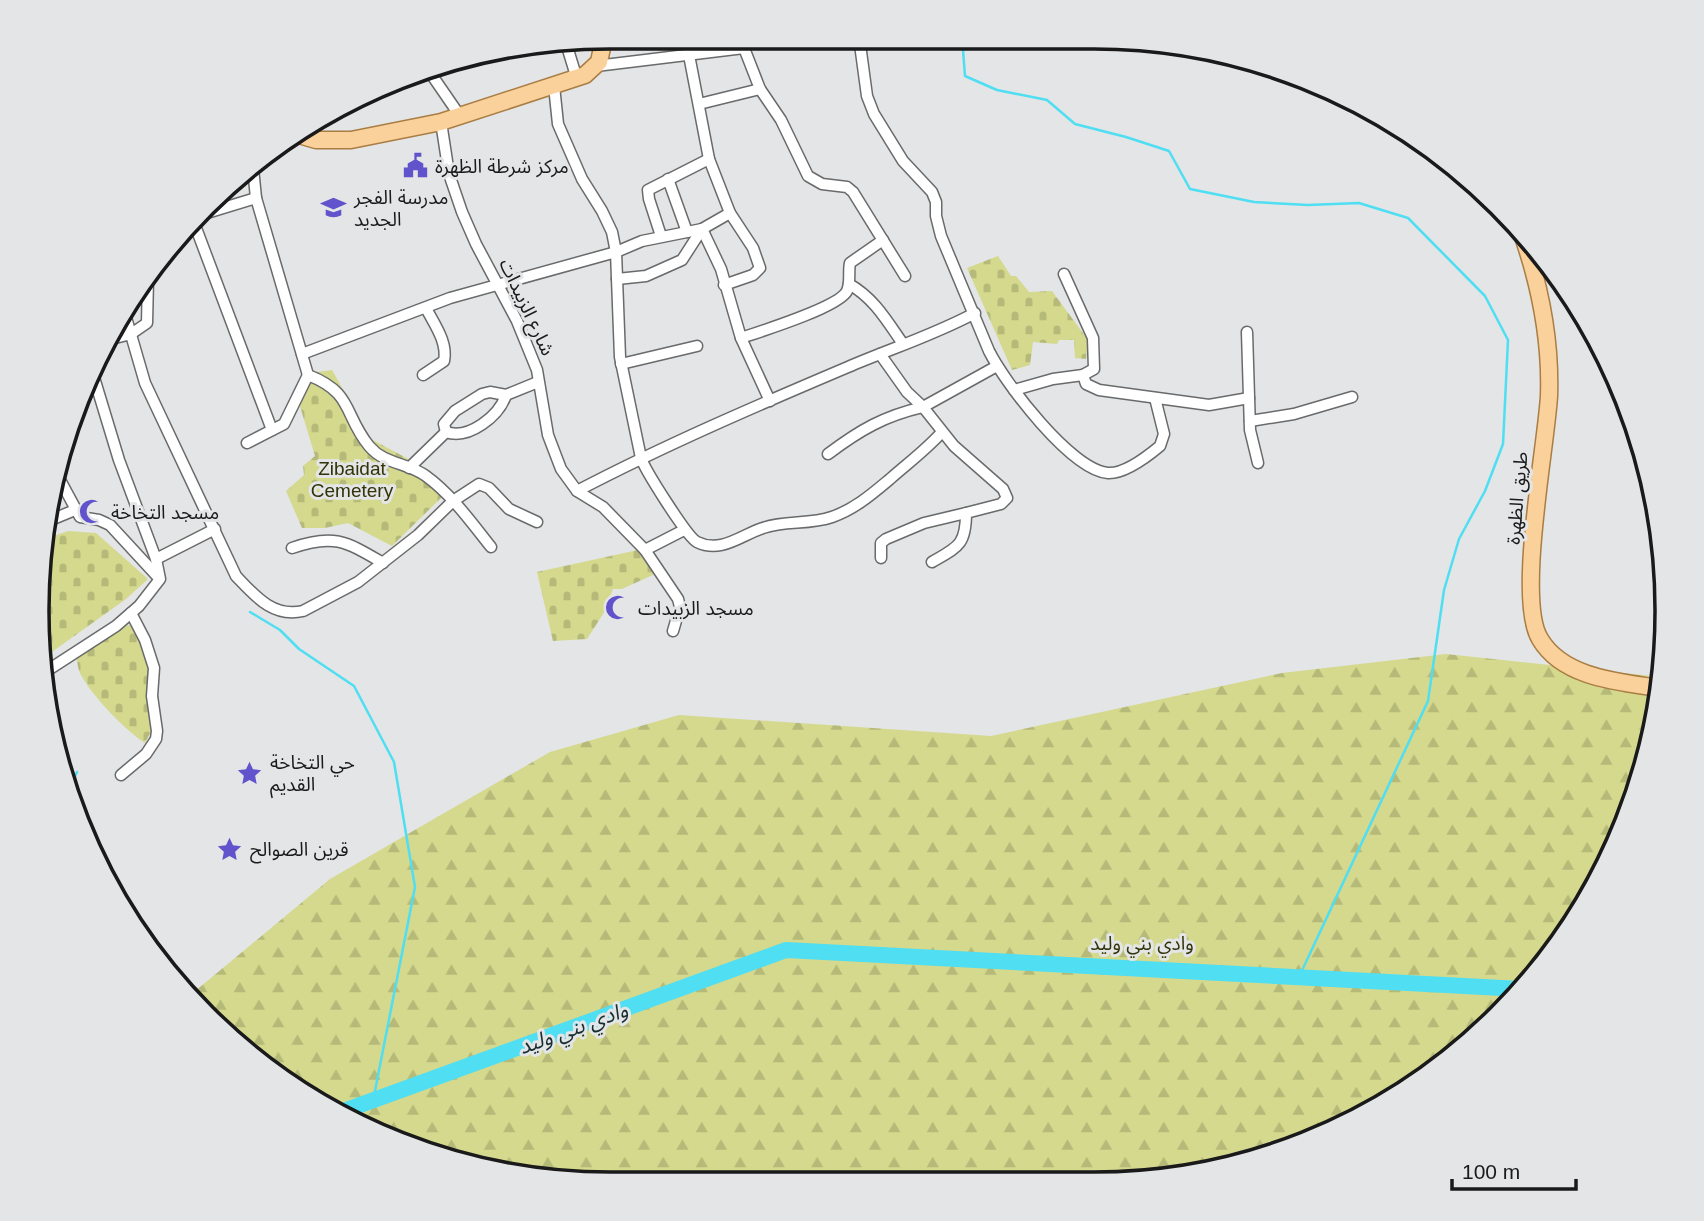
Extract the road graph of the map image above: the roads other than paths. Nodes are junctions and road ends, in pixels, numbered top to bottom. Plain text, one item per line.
1 (601, 49) edge
2 (736, 49) edge
3 (744, 49) edge
4 (861, 49) edge
5 (568, 51) edge
6 (689, 55) junction
7 (596, 66) junction
8 (434, 78) edge
9 (577, 79) junction
10 (554, 86) junction
11 (760, 89) junction
12 (699, 104) junction
13 (460, 116) junction
14 (441, 122) junction
15 (309, 138) edge
16 (709, 159) junction
17 (254, 177) edge
18 (668, 179) junction
19 (256, 198) junction
20 (216, 210) edge
21 (730, 213) junction
22 (702, 229) junction
23 (197, 230) edge
24 (687, 232) junction
25 (661, 236) junction
26 (883, 240) junction
27 (616, 252) junction
28 (1531, 259) edge
29 (1064, 274) dead end
30 (905, 276) dead end
31 (617, 279) junction
32 (499, 284) junction
33 (849, 284) junction
34 (724, 285) junction
35 (148, 294) edge
36 (426, 308) junction
37 (975, 313) junction
38 (128, 324) edge
39 (1247, 332) dead end
40 (131, 334) junction
41 (120, 337) edge
42 (741, 338) junction
43 (903, 344) junction
44 (697, 346) dead end
45 (302, 354) junction
46 (880, 354) junction
47 (621, 364) junction
48 (996, 366) junction
49 (308, 375) junction
50 (423, 375) dead end
51 (1083, 376) junction
52 (538, 382) junction
53 (96, 387) edge
54 (1014, 390) junction
55 (506, 395) junction
56 (1352, 397) dead end
57 (1155, 398) junction
58 (1249, 398) junction
59 (770, 401) junction
60 (923, 407) junction
61 (1250, 421) junction
62 (272, 430) junction
63 (446, 432) junction
64 (942, 432) junction
65 (247, 443) dead end
66 (828, 454) dead end
67 (641, 458) junction
68 (1258, 463) dead end
69 (410, 468) junction
70 (63, 486) edge
71 (577, 491) junction
72 (453, 501) junction
73 (75, 510) junction
74 (966, 513) junction
75 (57, 517) edge
76 (537, 522) dead end
77 (215, 529) junction
78 (684, 530) junction
79 (292, 548) dead end
80 (491, 548) dead end
81 (645, 550) junction
82 (881, 558) dead end
83 (156, 559) junction
84 (383, 562) junction
85 (932, 562) dead end
86 (160, 579) junction
87 (131, 613) junction
88 (673, 631) dead end
89 (52, 667) edge
90 (1650, 686) edge
91 (121, 775) dead end

1 - 7 main road
2 - 6 street
3 - 11 street
4 - 37 street
5 - 9 street
6 - 7 street
6 - 12 street
7 - 9 main road
8 - 13 street
9 - 10 main road
10 - 13 main road
10 - 27 street
11 - 12 street
11 - 26 street
12 - 16 street
13 - 14 main road
14 - 15 main road
14 - 32 street, شارع الزبيدات
16 - 18 street
16 - 21 street
17 - 19 street
18 - 24 street
18 - 25 street
19 - 20 street
19 - 45 street
21 - 22 street
21 - 34 street
22 - 24 street
22 - 31 street
22 - 34 street
23 - 62 street
24 - 25 street
25 - 27 street
26 - 30 street
26 - 33 street
27 - 31 street
27 - 32 street
28 - 90 main road, طريق الظهرة
29 - 51 street
31 - 47 street
32 - 36 street
32 - 52 street, شارع الزبيدات
33 - 42 street
33 - 43 street
34 - 42 street
35 - 40 street
36 - 45 street
36 - 50 street
37 - 43 street
37 - 48 street
38 - 40 street
39 - 58 street
40 - 41 street
40 - 77 street
42 - 59 street
43 - 46 street
44 - 47 street
45 - 49 street
46 - 59 street
46 - 60 street
47 - 67 street
48 - 54 street
48 - 60 street
49 - 62 street
49 - 69 street
51 - 54 street
51 - 57 street
52 - 55 street
52 - 71 street, شارع الزبيدات
53 - 83 street
54 - 57 street
55 - 63 street
55 - 63 street
56 - 61 street
57 - 58 street
58 - 61 street
59 - 67 street
60 - 64 street
60 - 66 street
61 - 68 street
62 - 65 street
63 - 69 street
64 - 74 street
64 - 78 street
67 - 71 street
67 - 78 street
69 - 72 street
70 - 73 street
71 - 81 street, شارع الزبيدات
72 - 76 street
72 - 80 street
72 - 84 street
73 - 75 street
73 - 86 street
74 - 82 street
74 - 85 street
77 - 83 street
77 - 84 street
78 - 81 street
79 - 84 street
81 - 88 street, شارع الزبيدات
83 - 86 street
86 - 87 street
87 - 89 street
87 - 91 street

